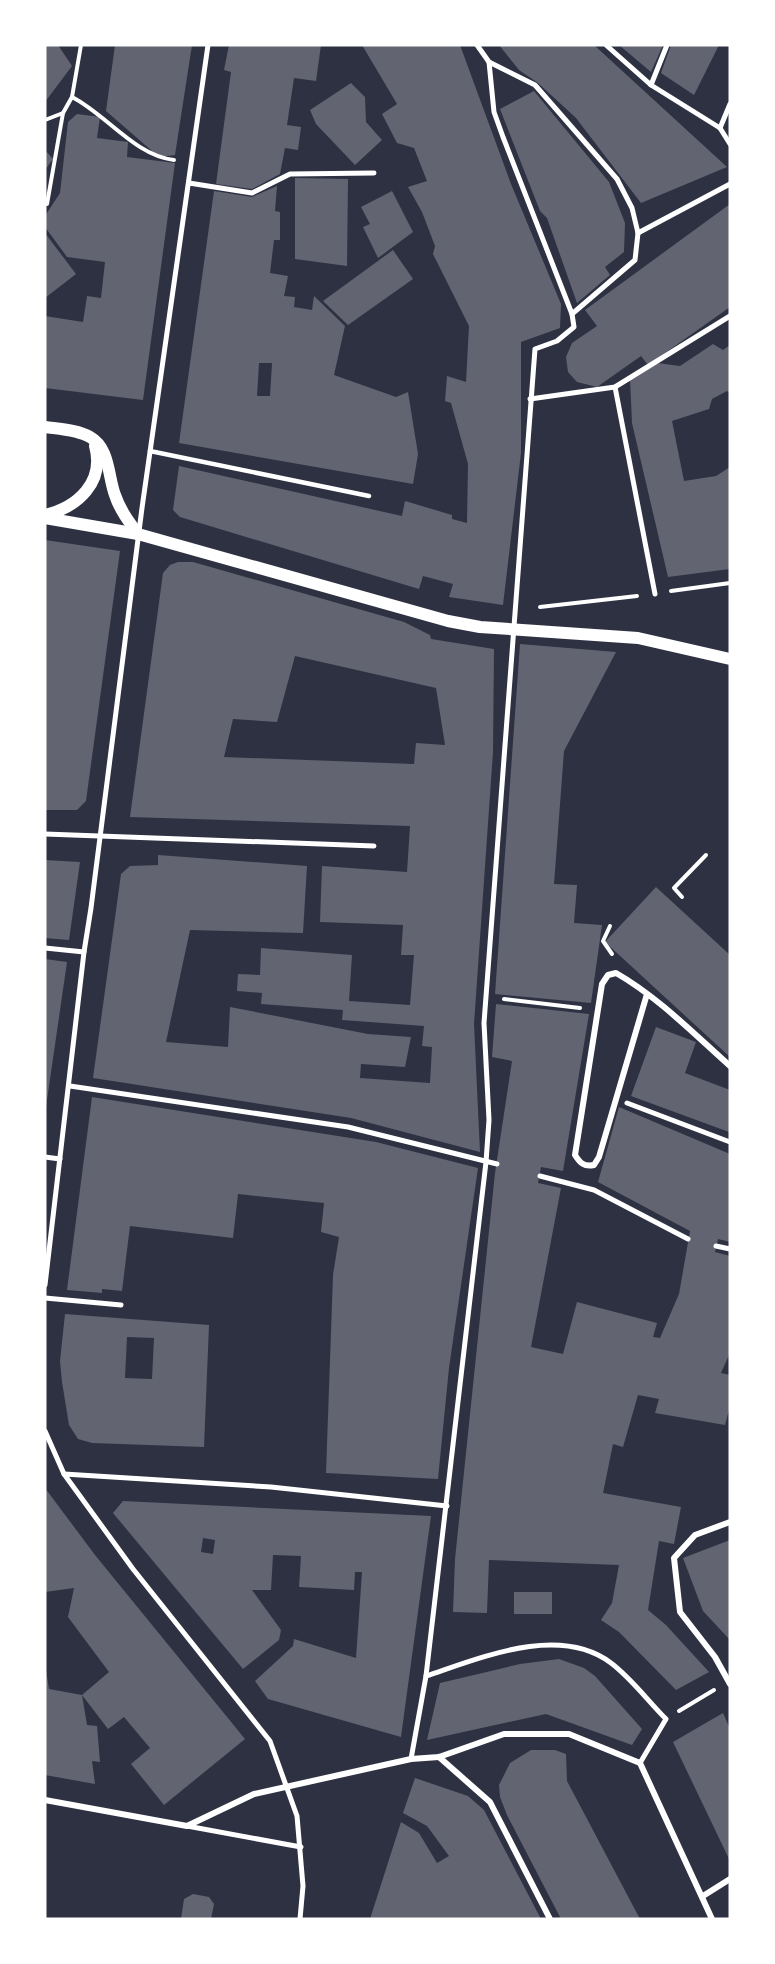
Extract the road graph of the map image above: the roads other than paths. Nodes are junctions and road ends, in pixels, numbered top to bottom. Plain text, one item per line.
1 (208, 45) edge
2 (477, 45) edge
3 (606, 45) edge
4 (667, 45) edge
5 (489, 62) junction
6 (651, 84) junction
7 (730, 104) edge
8 (720, 128) junction
9 (730, 144) edge
10 (374, 173) dead end
11 (189, 183) junction
12 (730, 184) edge
13 (638, 233) junction
14 (572, 314) junction
15 (730, 316) edge
16 (615, 387) junction
17 (530, 399) junction
18 (45, 426) edge
19 (91, 437) junction
20 (150, 451) junction
21 (369, 496) dead end
22 (45, 517) edge
23 (138, 534) junction
24 (655, 594) road end
25 (513, 628) junction
26 (730, 659) edge
27 (45, 834) edge
28 (100, 837) junction
29 (374, 846) dead end
30 (45, 948) edge
31 (84, 952) junction
32 (647, 994) junction
33 (730, 1066) edge
34 (70, 1086) junction
35 (627, 1103) dead end
36 (730, 1142) edge
37 (45, 1157) edge
38 (60, 1159) junction
39 (486, 1162) junction
40 (497, 1164) dead end
41 (540, 1176) dead end
42 (688, 1239) dead end
43 (716, 1246) dead end
44 (730, 1249) edge
45 (45, 1286) edge
46 (45, 1298) edge
47 (121, 1305) dead end
48 (45, 1431) edge
49 (64, 1474) junction
50 (447, 1506) junction
51 (730, 1522) edge
52 (426, 1676) junction
53 (729, 1682) edge
54 (440, 1757) junction
55 (411, 1759) junction
56 (640, 1763) junction
57 (286, 1785) junction
58 (45, 1800) edge
59 (187, 1826) junction
60 (301, 1847) junction
61 (730, 1879) edge
62 (703, 1896) junction
63 (300, 1919) edge
64 (550, 1919) edge
65 (712, 1919) edge

1 - 11 street
2 - 5 street
3 - 6 street
4 - 6 street
5 - 13 street
5 - 14 street
6 - 8 street
7 - 8 street
8 - 9 street
10 - 11 street
11 - 20 street
12 - 13 street
13 - 14 street
14 - 17 street
15 - 16 street
16 - 17 street
16 - 24 street
17 - 25 street
18 - 19 main road
19 - 22 main road
19 - 23 main road
20 - 21 lane
20 - 23 street
22 - 23 main road
23 - 25 main road
23 - 28 street
25 - 26 main road
25 - 39 street
27 - 28 street
28 - 29 street
28 - 31 street
30 - 31 street
31 - 34 street
32 - 32 street
32 - 33 street
34 - 38 street
34 - 39 street
35 - 36 street
37 - 38 street
38 - 45 street
39 - 40 street
39 - 50 street
41 - 42 street
43 - 44 street
46 - 47 street
48 - 49 street
49 - 50 street
49 - 57 street
50 - 52 street
51 - 53 street
52 - 55 street
52 - 56 street
54 - 55 street
54 - 56 street
54 - 64 street
55 - 57 street
56 - 62 street
57 - 59 street
57 - 60 street
58 - 59 street
59 - 60 street
60 - 63 street
61 - 62 street
62 - 65 street

